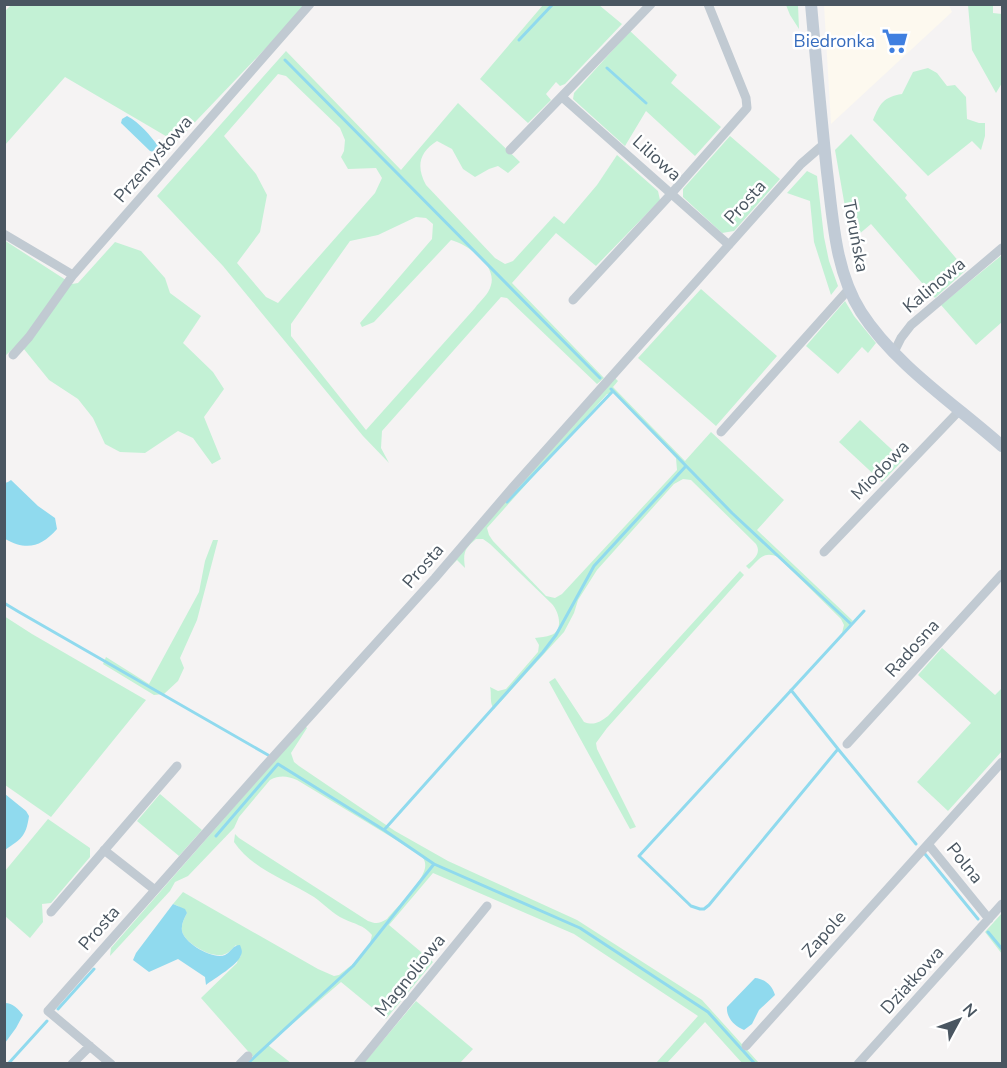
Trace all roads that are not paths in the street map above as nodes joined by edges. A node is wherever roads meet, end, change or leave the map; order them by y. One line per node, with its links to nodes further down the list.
1 (310, 4): 12 (street, Przemysłowa)
2 (651, 4): 5 (street)
3 (708, 4): 8 (street)
4 (811, 4): 6 (main road, Toruńska)
5 (562, 97): 7 (street); 8 (street, Liliowa)
6 (824, 144): 10 (street, Prosta); 13 (main road, Toruńska)
7 (510, 150)
8 (671, 194): 10 (street, Liliowa); 14 (street)
9 (4, 234): 12 (street)
10 (729, 245): 27 (street, Prosta)
11 (1002, 248): 15 (street, Kalinowa)
12 (73, 275): 16 (street, Przemysłowa)
13 (849, 289): 15 (main road, Toruńska); 18 (street)
14 (573, 300)
15 (894, 352): 17 (main road, Toruńska)
16 (13, 354)
17 (959, 411): 19 (main road, Toruńska); 20 (street, Miodowa)
18 (721, 432)
19 (1002, 446)
20 (824, 552)
21 (1002, 574): 22 (street, Radosna)
22 (847, 744)
23 (1002, 762): 25 (street, Polna)
24 (177, 766): 26 (street)
25 (928, 844): 31 (street, Polna); 33 (street, Zapole)
26 (104, 850): 27 (street); 30 (street)
27 (155, 890): 32 (street, Prosta)
28 (1002, 904): 31 (street)
29 (487, 906): 38 (street, Magnoliowa)
30 (51, 912)
31 (989, 919): 39 (street, Działkowa)
32 (90, 1046): 35 (street); 36 (street)
33 (746, 1046)
34 (248, 1056): 37 (street)
35 (72, 1064)
36 (111, 1064)
37 (240, 1064)
38 (358, 1064)
39 (858, 1064)

